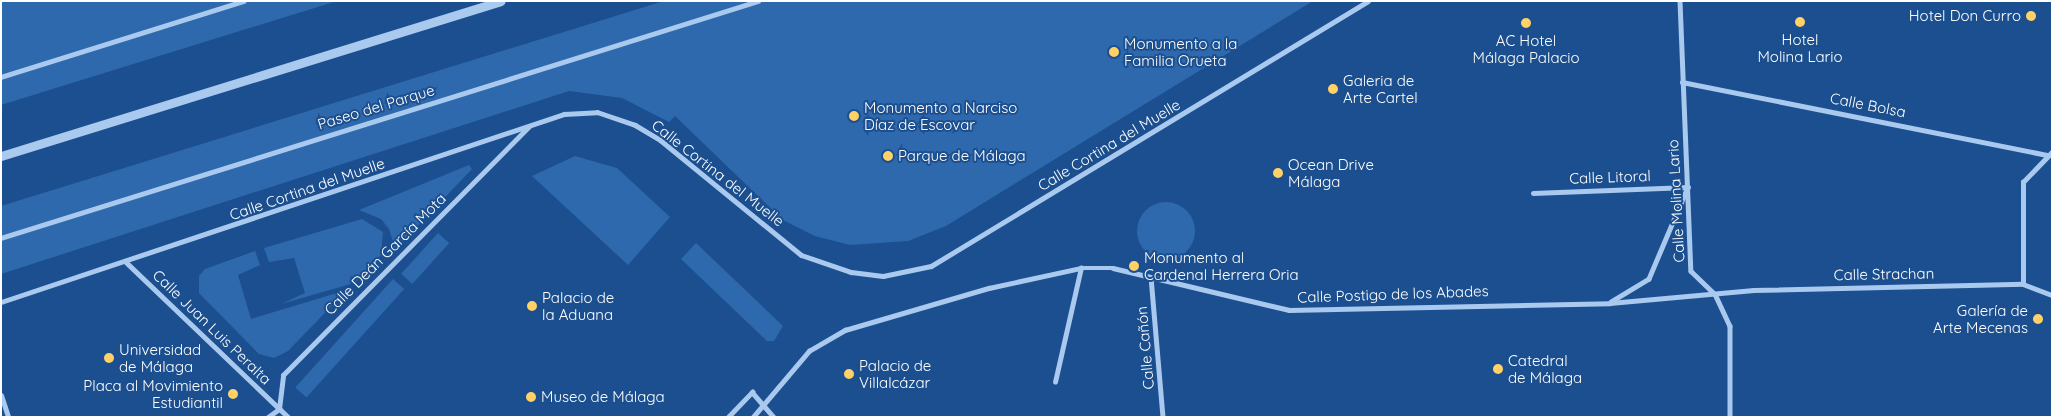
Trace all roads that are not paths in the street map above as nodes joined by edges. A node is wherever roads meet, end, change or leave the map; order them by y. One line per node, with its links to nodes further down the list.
1 (243, 1): 6 (street)
2 (500, 1): 10 (street)
3 (758, 1): 13 (street, Paseo del Parque)
4 (1368, 1): 8 (street, Calle Cortina del Muelle)
5 (1680, 1): 7 (street, Calle Molina Lario)
6 (1, 77)
7 (1682, 82): 9 (street, Calle Bolsa); 11 (street, Calle Molina Lario)
8 (528, 127): 14 (street, Calle Cortina del Muelle); 25 (street, Calle Deán García Mota)
9 (2050, 154): 17 (street, Calle Bolsa)
10 (1, 156)
11 (1688, 187): 12 (street, Calle Litoral); 18 (street, Calle Molina Lario); 21 (street)
12 (1533, 193)
13 (1, 238)
14 (127, 263): 20 (street, Calle Cortina del Muelle); 25 (street, Calle Juan Luis Peralta)
15 (1081, 268): 16 (street); 22 (street); 24 (street)
16 (1152, 277): 21 (street, Calle Postigo de los Abades); 32 (street, Calle Cañón)
17 (2023, 284): 18 (street, Calle Strachan); 19 (street, Calle Strachan)
18 (1715, 294): 21 (street, Calle Postigo de los Abades); 33 (street, Calle Molina Lario)
19 (2052, 295)
20 (1, 302)
21 (1610, 303)
22 (1055, 382)
23 (1, 395): 26 (street)
24 (763, 404): 29 (street); 30 (street); 31 (street)
25 (279, 408): 27 (street); 28 (street, Calle Juan Luis Peralta)
26 (8, 417)
27 (268, 417)
28 (288, 417)
29 (728, 417)
30 (753, 417)
31 (774, 417)
32 (1163, 417)
33 (1730, 417)

